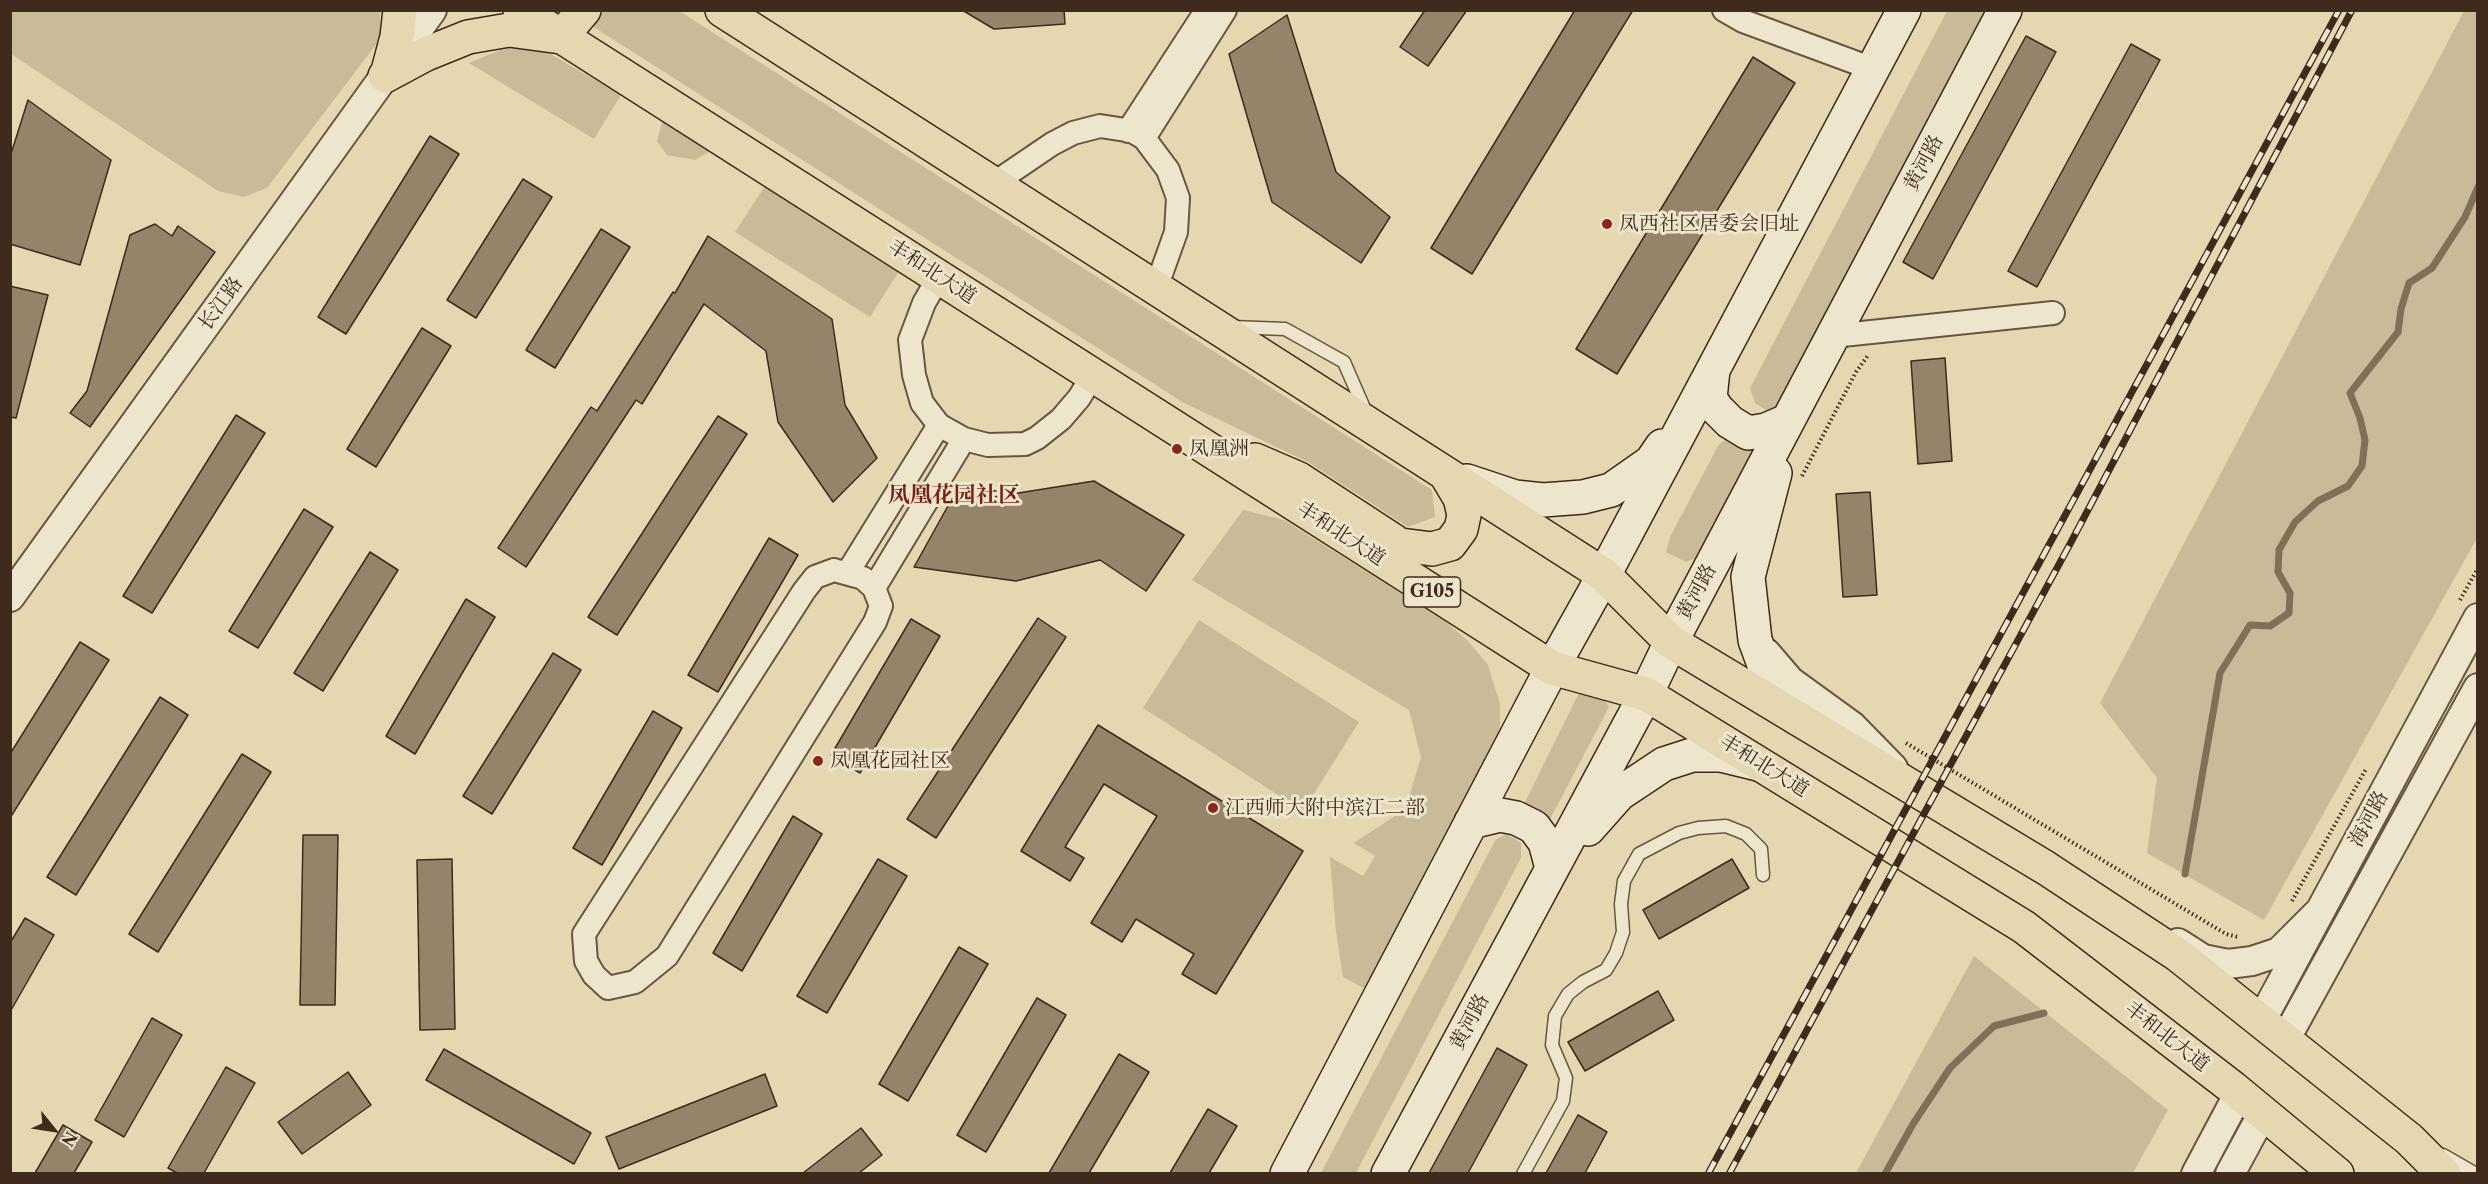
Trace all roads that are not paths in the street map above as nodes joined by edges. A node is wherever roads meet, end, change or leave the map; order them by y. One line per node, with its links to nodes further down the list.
1 (400, 10): 13 (highway)
2 (432, 10): 13 (street, 长江路)
3 (520, 10): 11 (highway, 丰和北大道 / G105)
4 (584, 10): 11 (highway)
5 (722, 10): 15 (highway)
6 (1206, 10): 14 (street)
7 (1225, 10): 14 (street)
8 (1724, 10): 12 (street)
9 (1904, 10): 12 (main road)
10 (2005, 10): 19 (main road, 黄河路)
11 (561, 37): 13 (highway); 16 (highway, 丰和北大道 / G105)
12 (1873, 69): 20 (main road)
13 (387, 74): 31 (street, 长江路)
14 (1136, 134): 15 (street); 17 (street)
15 (993, 184): 17 (highway)
16 (939, 277): 21 (highway, 丰和北大道 / G105); 23 (street)
17 (1156, 288): 26 (highway)
18 (2053, 313): 19 (street)
19 (1833, 336): 22 (main road, 黄河路)
20 (1713, 370): 22 (main road); 26 (main road); 29 (main road)
21 (1093, 375): 24 (highway, 丰和北大道 / G105); 25 (street)
22 (1787, 421): 33 (main road); 34 (main road, 黄河路)
23 (939, 425): 25 (street); 28 (street)
24 (1170, 425): 27 (highway); 35 (highway, 丰和北大道 / G105)
25 (964, 439): 30 (street)
26 (1445, 473): 27 (highway); 29 (highway)
27 (1401, 545): 35 (highway)
28 (848, 572): 30 (street); 30 (street)
29 (1604, 575): 34 (highway); 35 (main road)
30 (874, 588)
31 (10, 597)
32 (2466, 614): 43 (street, 海河路)
33 (1755, 640): 38 (main road); 43 (street)
34 (1671, 642): 37 (main road, 黄河路); 38 (highway)
35 (1557, 659): 37 (highway, 丰和北大道 / G105); 40 (main road)
36 (2478, 688): 44 (street, 海河路)
37 (1646, 694): 39 (highway, 丰和北大道 / G105); 41 (main road, 黄河路)
38 (1797, 718): 44 (highway)
39 (1761, 764): 41 (main road); 45 (highway, 丰和北大道 / G105)
40 (1471, 822): 41 (main road); 47 (main road)
41 (1552, 868): 48 (main road, 黄河路)
42 (1763, 875): 49 (lane)
43 (2320, 912): 44 (street, 海河路)
44 (2273, 1030): 46 (highway)
45 (2251, 1103): 50 (street); 51 (street); 52 (highway, 丰和北大道 / G105)
46 (2409, 1139): 53 (highway); 54 (lane)
47 (1287, 1173)
48 (1388, 1173)
49 (1523, 1173)
50 (2196, 1173)
51 (2230, 1173)
52 (2337, 1173)
53 (2444, 1173)
54 (2476, 1173)

